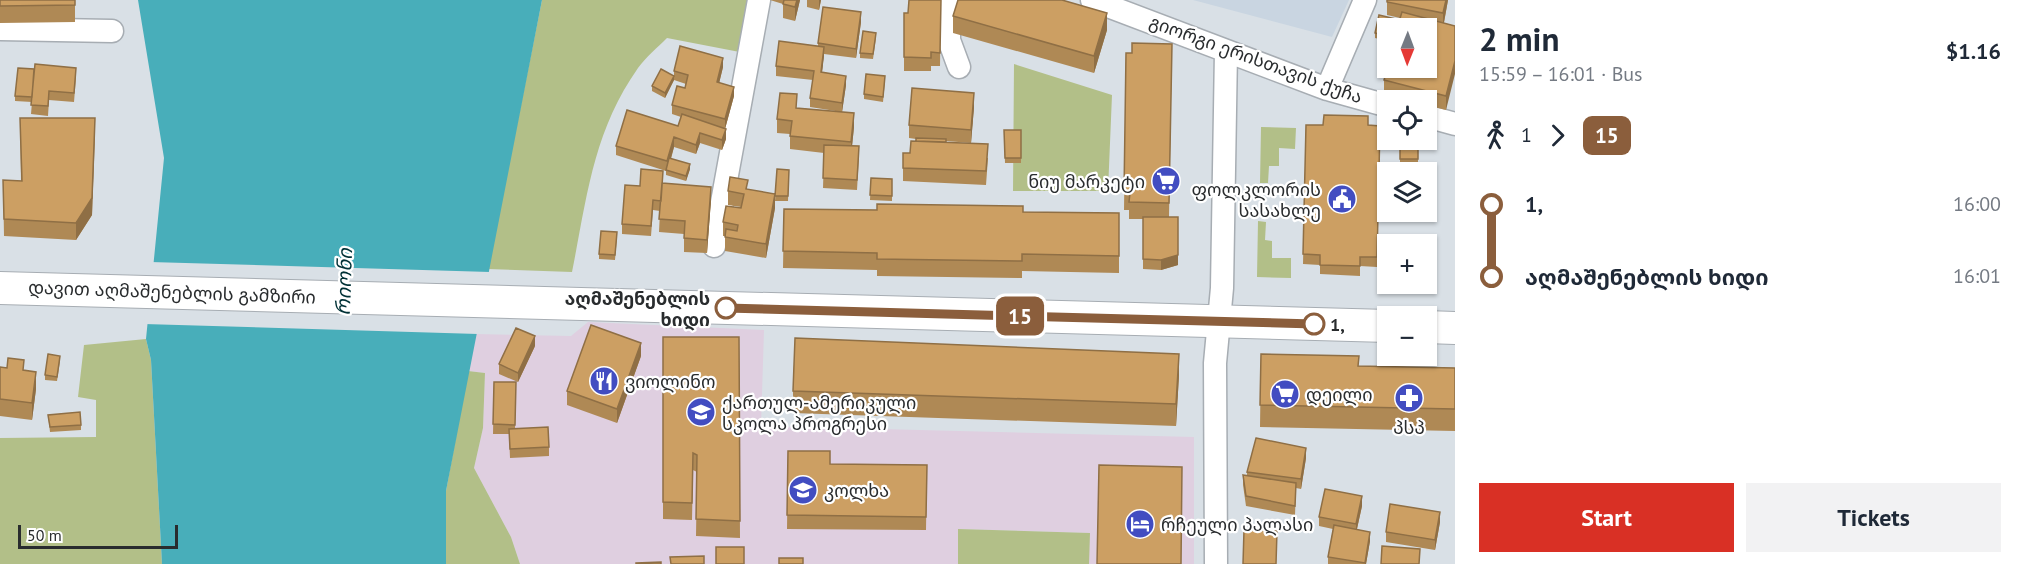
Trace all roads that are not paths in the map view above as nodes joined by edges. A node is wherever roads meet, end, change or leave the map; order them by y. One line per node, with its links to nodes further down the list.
1 (759, 0): 13 (street)
2 (949, 0): 8 (street)
3 (1092, 0): 7 (street, გიორგი ერისთავის ქუჩა)
4 (1365, 0): 9 (street)
5 (0, 29): 6 (street)
6 (112, 31)
7 (1226, 51): 9 (street, გიორგი ერისთავის ქუჩა); 15 (street)
8 (959, 67)
9 (1327, 89): 10 (street, გიორგი ერისთავის ქუჩა)
10 (1377, 103)
11 (1437, 119): 12 (street)
12 (1455, 124)
13 (714, 246)
14 (0, 288): 15 (main road, დავით აღმაშენებლის გამზირი)
15 (1218, 322): 16 (main road, დავით აღმაშენებლის გამზირი); 19 (street)
16 (1377, 326)
17 (1437, 327): 18 (main road)
18 (1455, 328)
19 (1216, 564)

